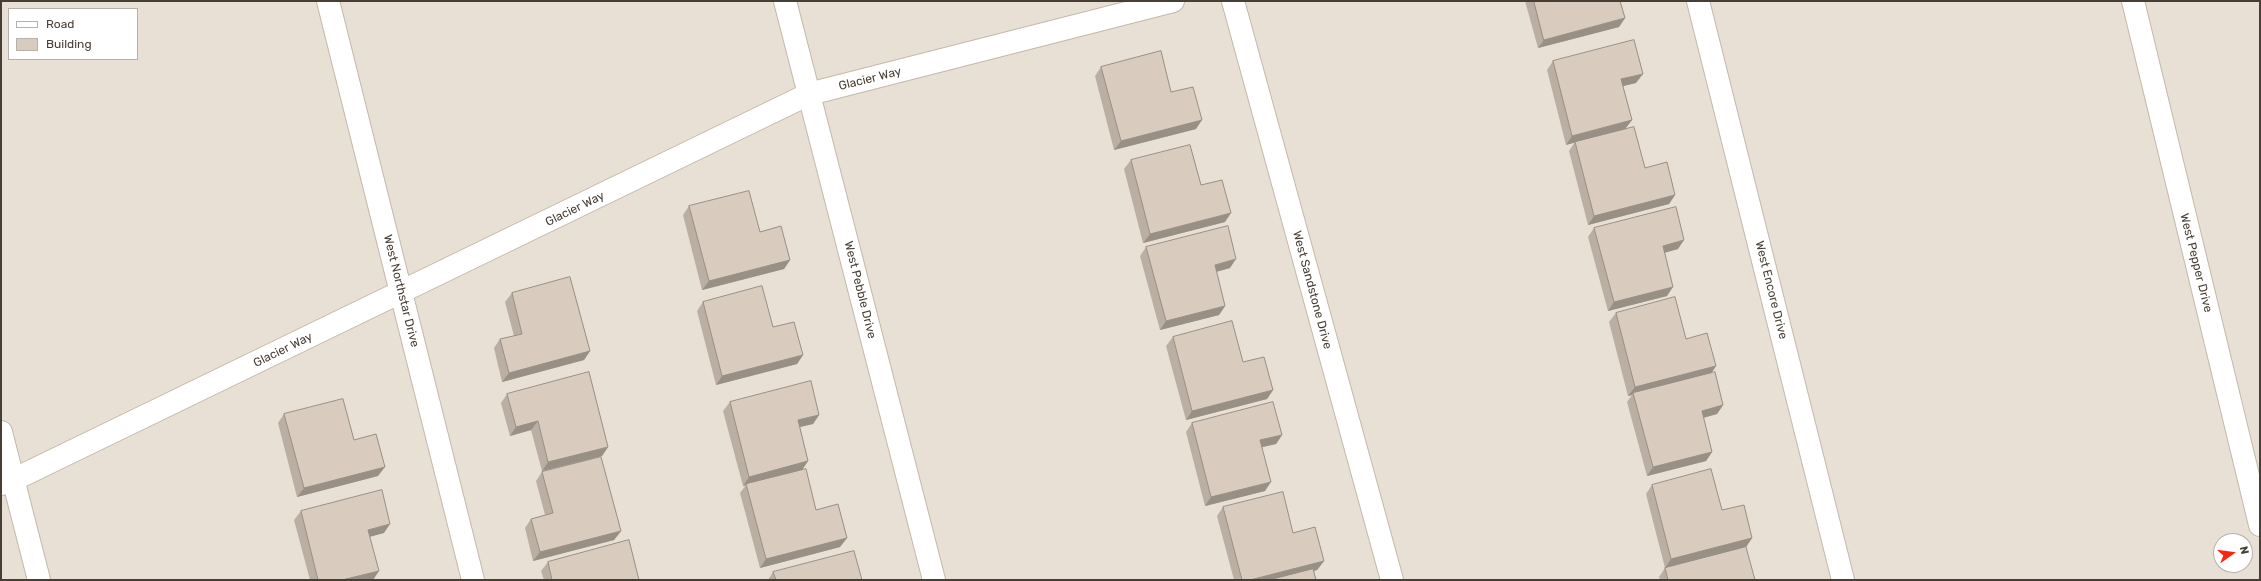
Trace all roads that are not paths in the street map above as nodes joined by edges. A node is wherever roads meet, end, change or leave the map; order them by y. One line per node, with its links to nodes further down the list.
1 (328, 1): 8 (street, West Northstar Drive)
2 (785, 1): 7 (street, West Pebble Drive)
3 (1173, 1): 7 (street, Glacier Way)
4 (1233, 1): 15 (street, West Sandstone Drive)
5 (1698, 1): 16 (street, West Encore Drive)
6 (2133, 1): 11 (street, West Pepper Drive)
7 (809, 94): 8 (street, Glacier Way); 14 (street, West Pebble Drive)
8 (401, 293): 10 (street, Glacier Way); 13 (street, West Northstar Drive)
9 (1, 432): 10 (street)
10 (7, 482): 12 (street)
11 (2260, 525)
12 (39, 580)
13 (474, 580)
14 (934, 580)
15 (1392, 580)
16 (1843, 580)

